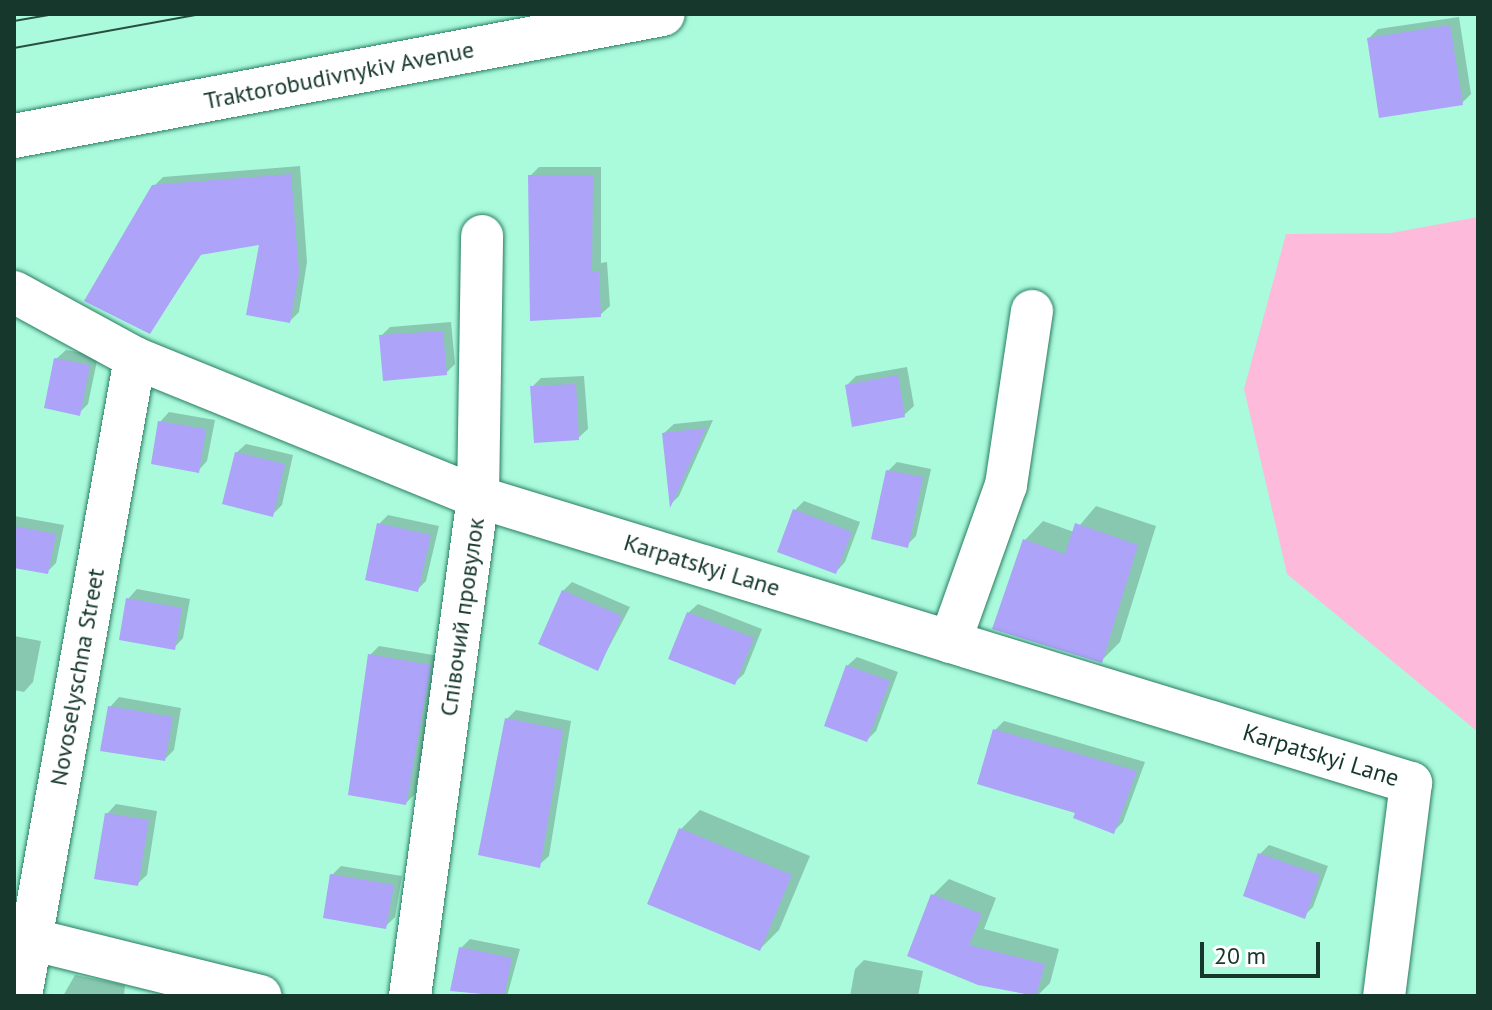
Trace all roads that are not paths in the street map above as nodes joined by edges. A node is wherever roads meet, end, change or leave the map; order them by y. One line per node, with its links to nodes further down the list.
1 (663, 14): 2 (main road, Traktorobudivnykiv Avenue)
2 (14, 136)
3 (482, 236): 7 (street, Співочий провулок)
4 (14, 292): 6 (street, Karpatskyi Lane)
5 (1032, 311): 8 (street)
6 (135, 358): 7 (street, Karpatskyi Lane); 9 (street, Novoselyschna Street)
7 (478, 497): 8 (street, Karpatskyi Lane); 12 (street, Співочий провулок)
8 (950, 642): 13 (street, Karpatskyi Lane)
9 (22, 937): 10 (street, Novoselyschna Street); 11 (street)
10 (21, 996)
11 (261, 996)
12 (410, 996)
13 (1384, 996)

